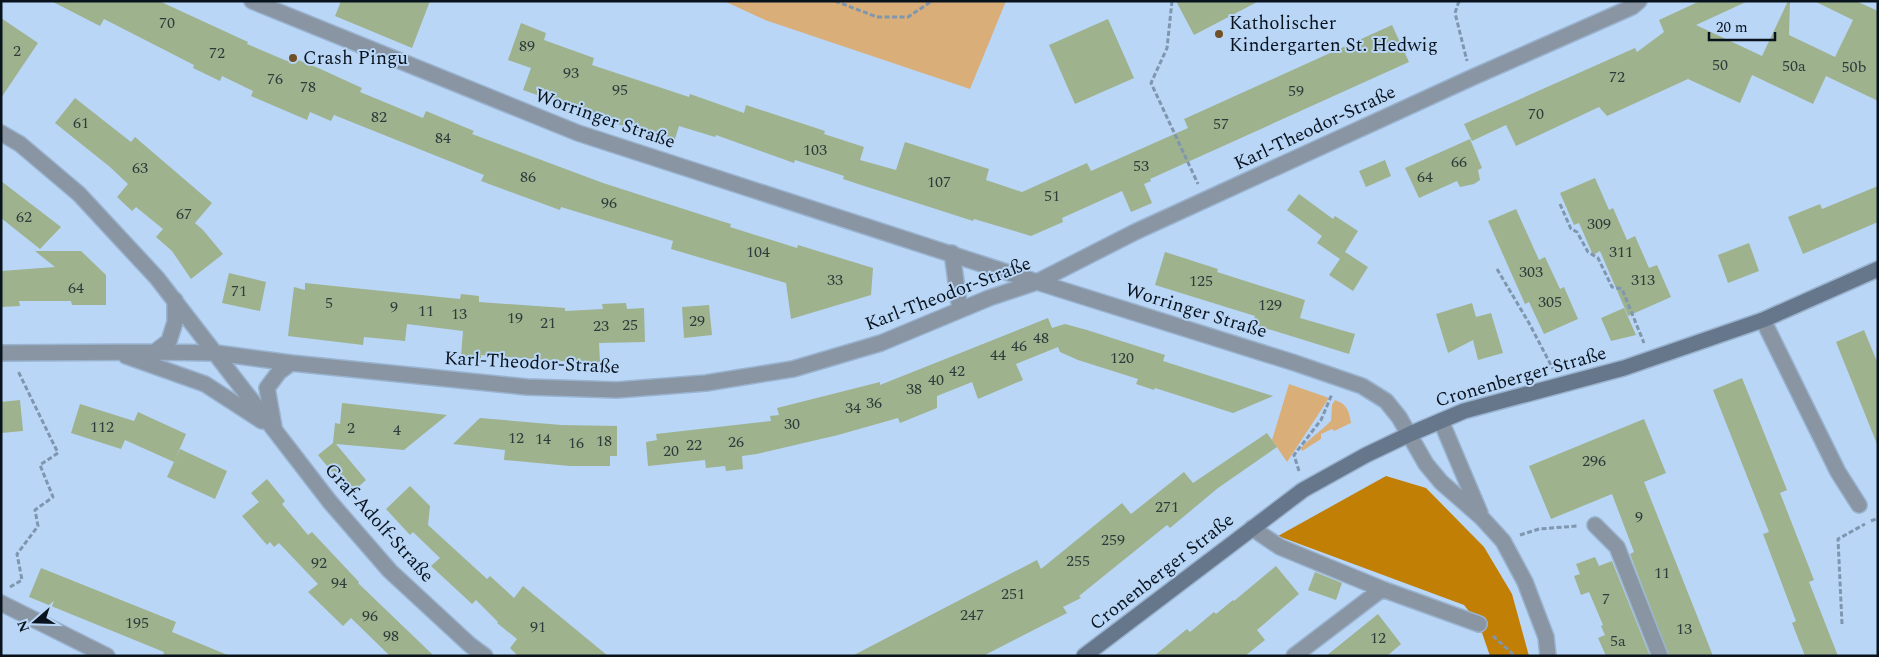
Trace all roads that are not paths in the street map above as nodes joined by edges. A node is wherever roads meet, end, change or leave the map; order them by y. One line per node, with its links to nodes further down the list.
1 (252, 1): 4 (street, Worringer Straße)
2 (1639, 1): 6 (street, Karl-Theodor-Straße)
3 (1, 134): 7 (street, Graf-Adolf-Straße)
4 (952, 253): 6 (street, Worringer Straße); 8 (street)
5 (1878, 269): 9 (main road, Cronenberger Straße)
6 (1037, 282): 8 (street, Karl-Theodor-Straße); 17 (street, Worringer Straße)
7 (175, 300): 11 (street); 13 (street, Graf-Adolf-Straße)
8 (960, 310): 14 (street, Karl-Theodor-Straße)
9 (1763, 320): 15 (main road, Cronenberger Straße); 18 (street)
10 (115, 352): 11 (street, Karl-Theodor-Straße); 12 (street, Karl-Theodor-Straße); 16 (street)
11 (155, 352): 13 (street, Karl-Theodor-Straße)
12 (5, 353)
13 (216, 353): 14 (street, Karl-Theodor-Straße); 16 (street, Graf-Adolf-Straße)
14 (291, 363): 16 (street, Graf-Adolf-Straße)
15 (1441, 421): 17 (main road, Cronenberger Straße); 19 (street)
16 (274, 429): 26 (street, Graf-Adolf-Straße)
17 (1410, 434): 19 (street, Worringer Straße); 21 (main road, Cronenberger Straße)
18 (1859, 505)
19 (1481, 517): 29 (street)
20 (1595, 525): 30 (street)
21 (1252, 528): 22 (street); 27 (main road, Cronenberger Straße)
22 (1382, 589): 24 (street); 28 (street)
23 (1, 603): 25 (street)
24 (1479, 624)
25 (107, 656)
26 (485, 656)
27 (1084, 656)
28 (1294, 656)
29 (1548, 656)
30 (1660, 656)

